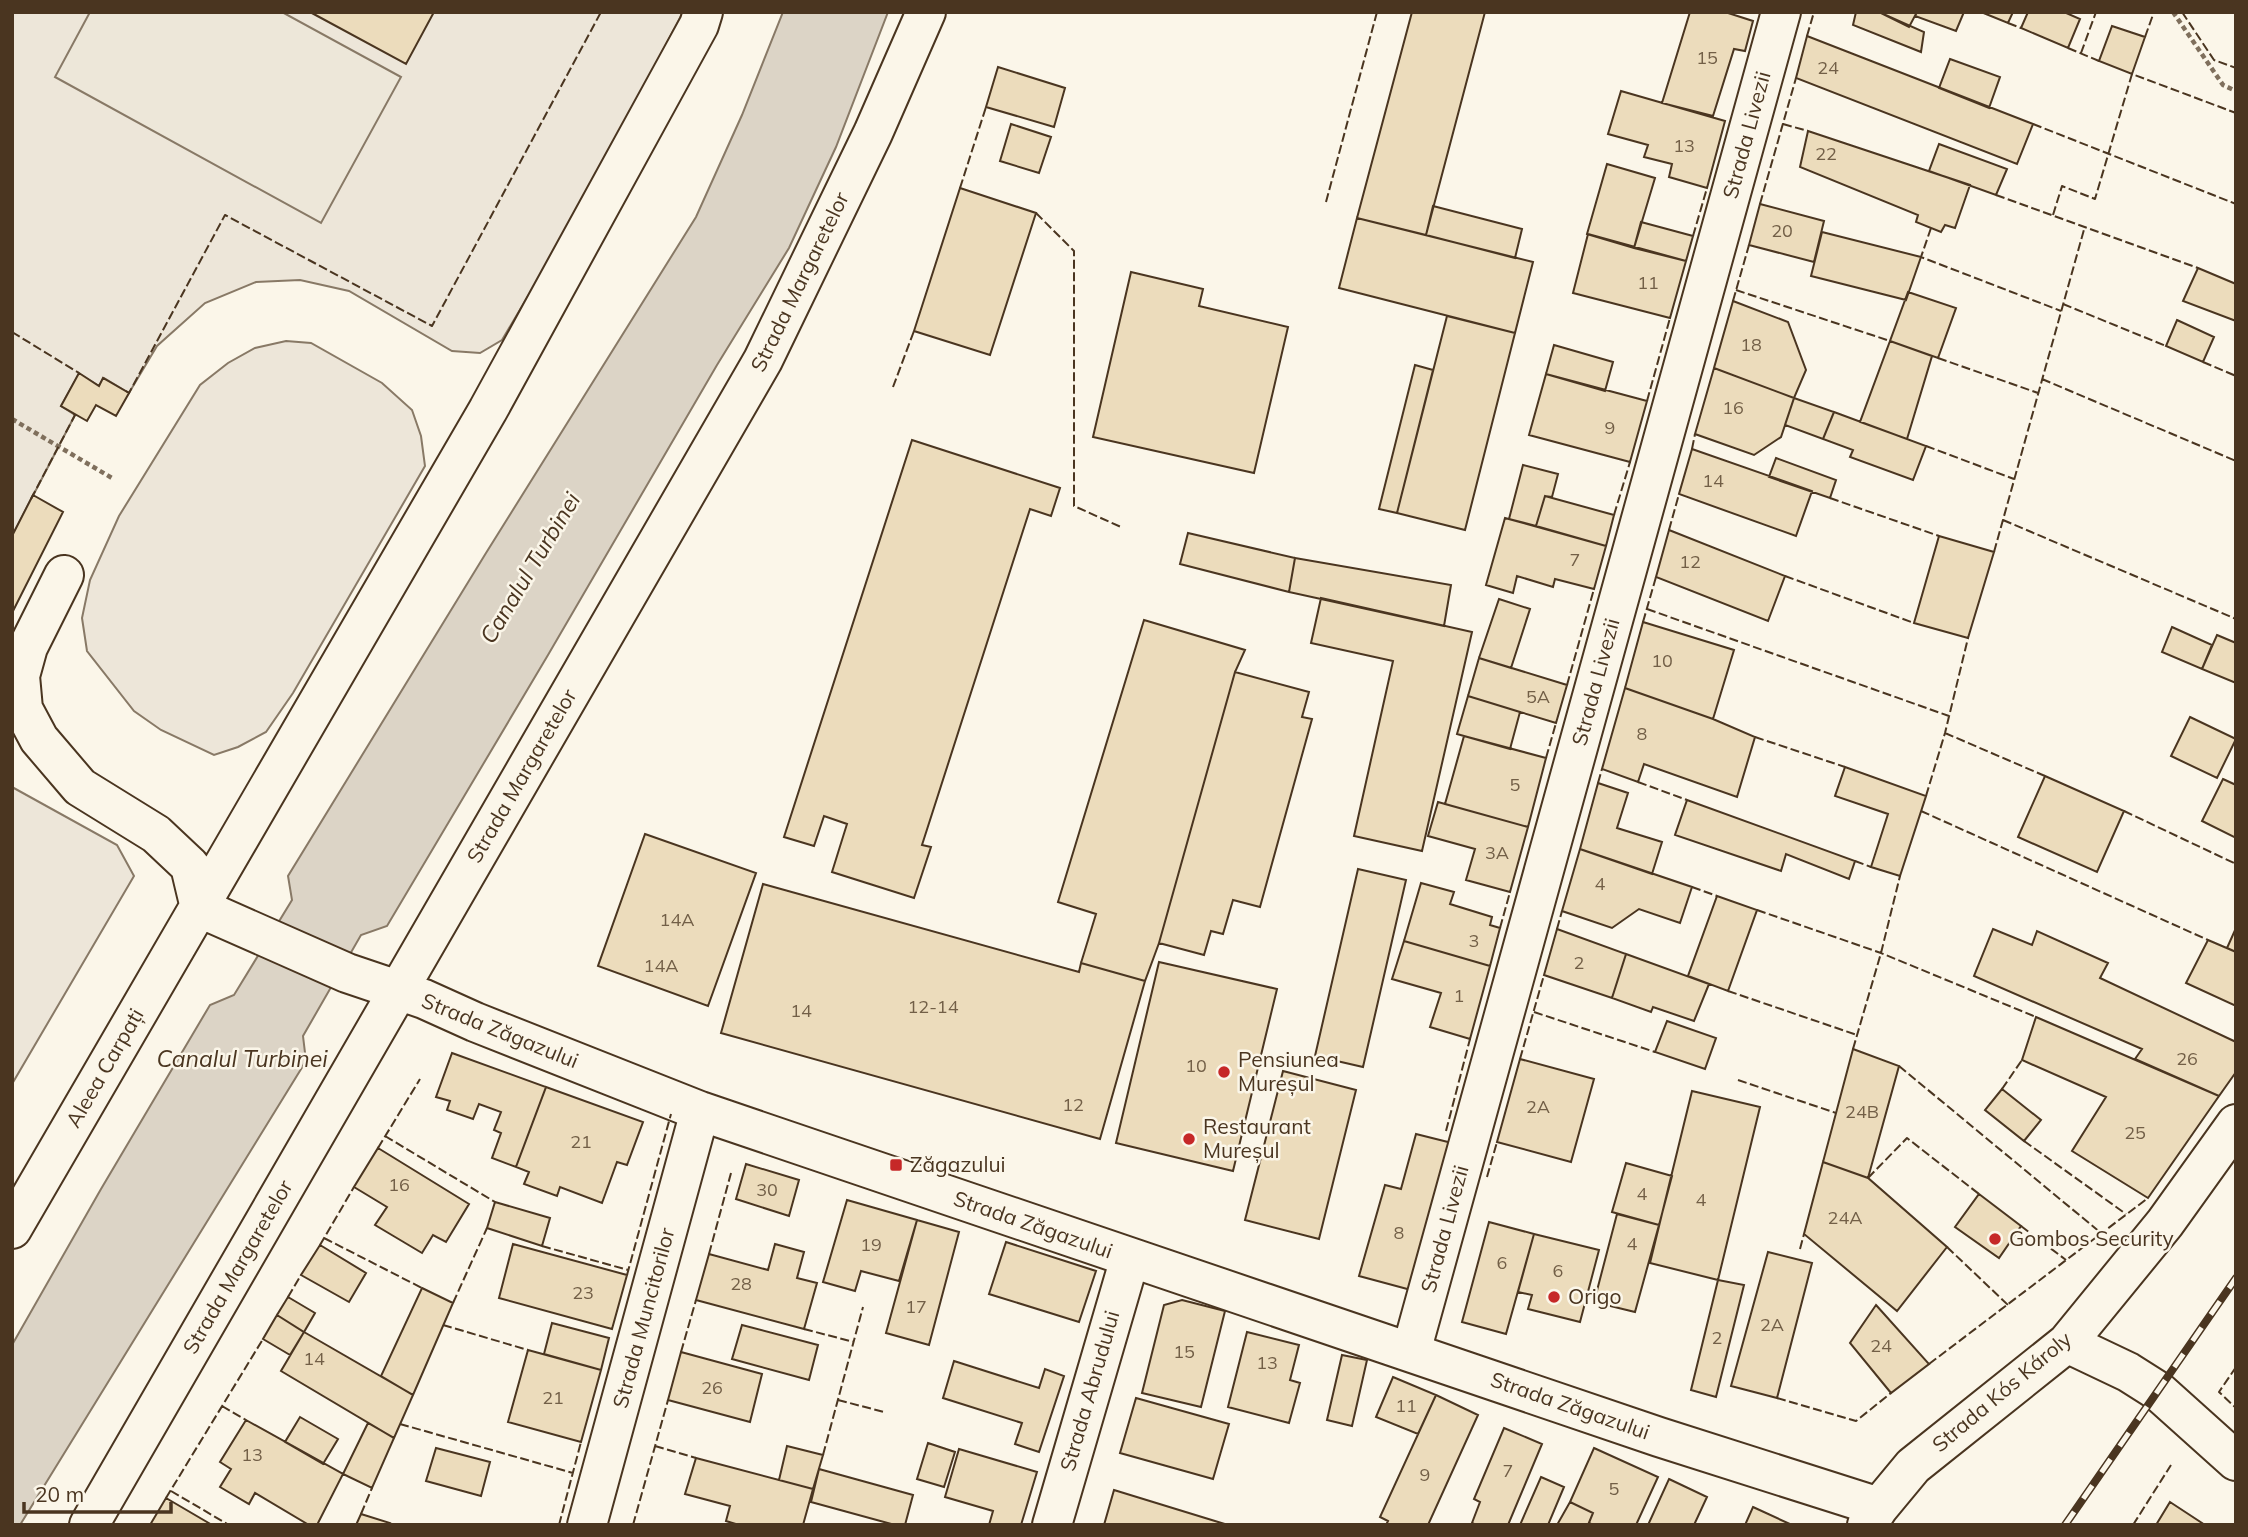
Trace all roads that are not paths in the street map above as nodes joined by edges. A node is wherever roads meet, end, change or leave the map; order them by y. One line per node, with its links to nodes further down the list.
1 (703, 12): 7 (street, Aleea Carpați)
2 (926, 12): 8 (street, Strada Margaretelor)
3 (1781, 12): 14 (street, Strada Livezii)
4 (64, 575): 6 (street)
5 (12, 749): 6 (street)
6 (80, 786): 7 (street)
7 (200, 908): 8 (street, Strada Zăgazului); 11 (street, Aleea Carpați)
8 (399, 991): 9 (street, Strada Zăgazului); 17 (street, Strada Margaretelor)
9 (700, 1111): 12 (street, Strada Zăgazului); 18 (street, Strada Muncitorilor)
10 (2236, 1124): 13 (street, Strada Kós Károly)
11 (12, 1229)
12 (1130, 1258): 14 (street, Strada Zăgazului); 19 (street, Strada Abrudului)
13 (2067, 1343): 15 (street); 16 (street, Strada Kós Károly)
14 (1411, 1352): 16 (street, Strada Zăgazului)
15 (2236, 1461)
16 (1873, 1516)
17 (89, 1525)
18 (587, 1525)
19 (1052, 1525)

